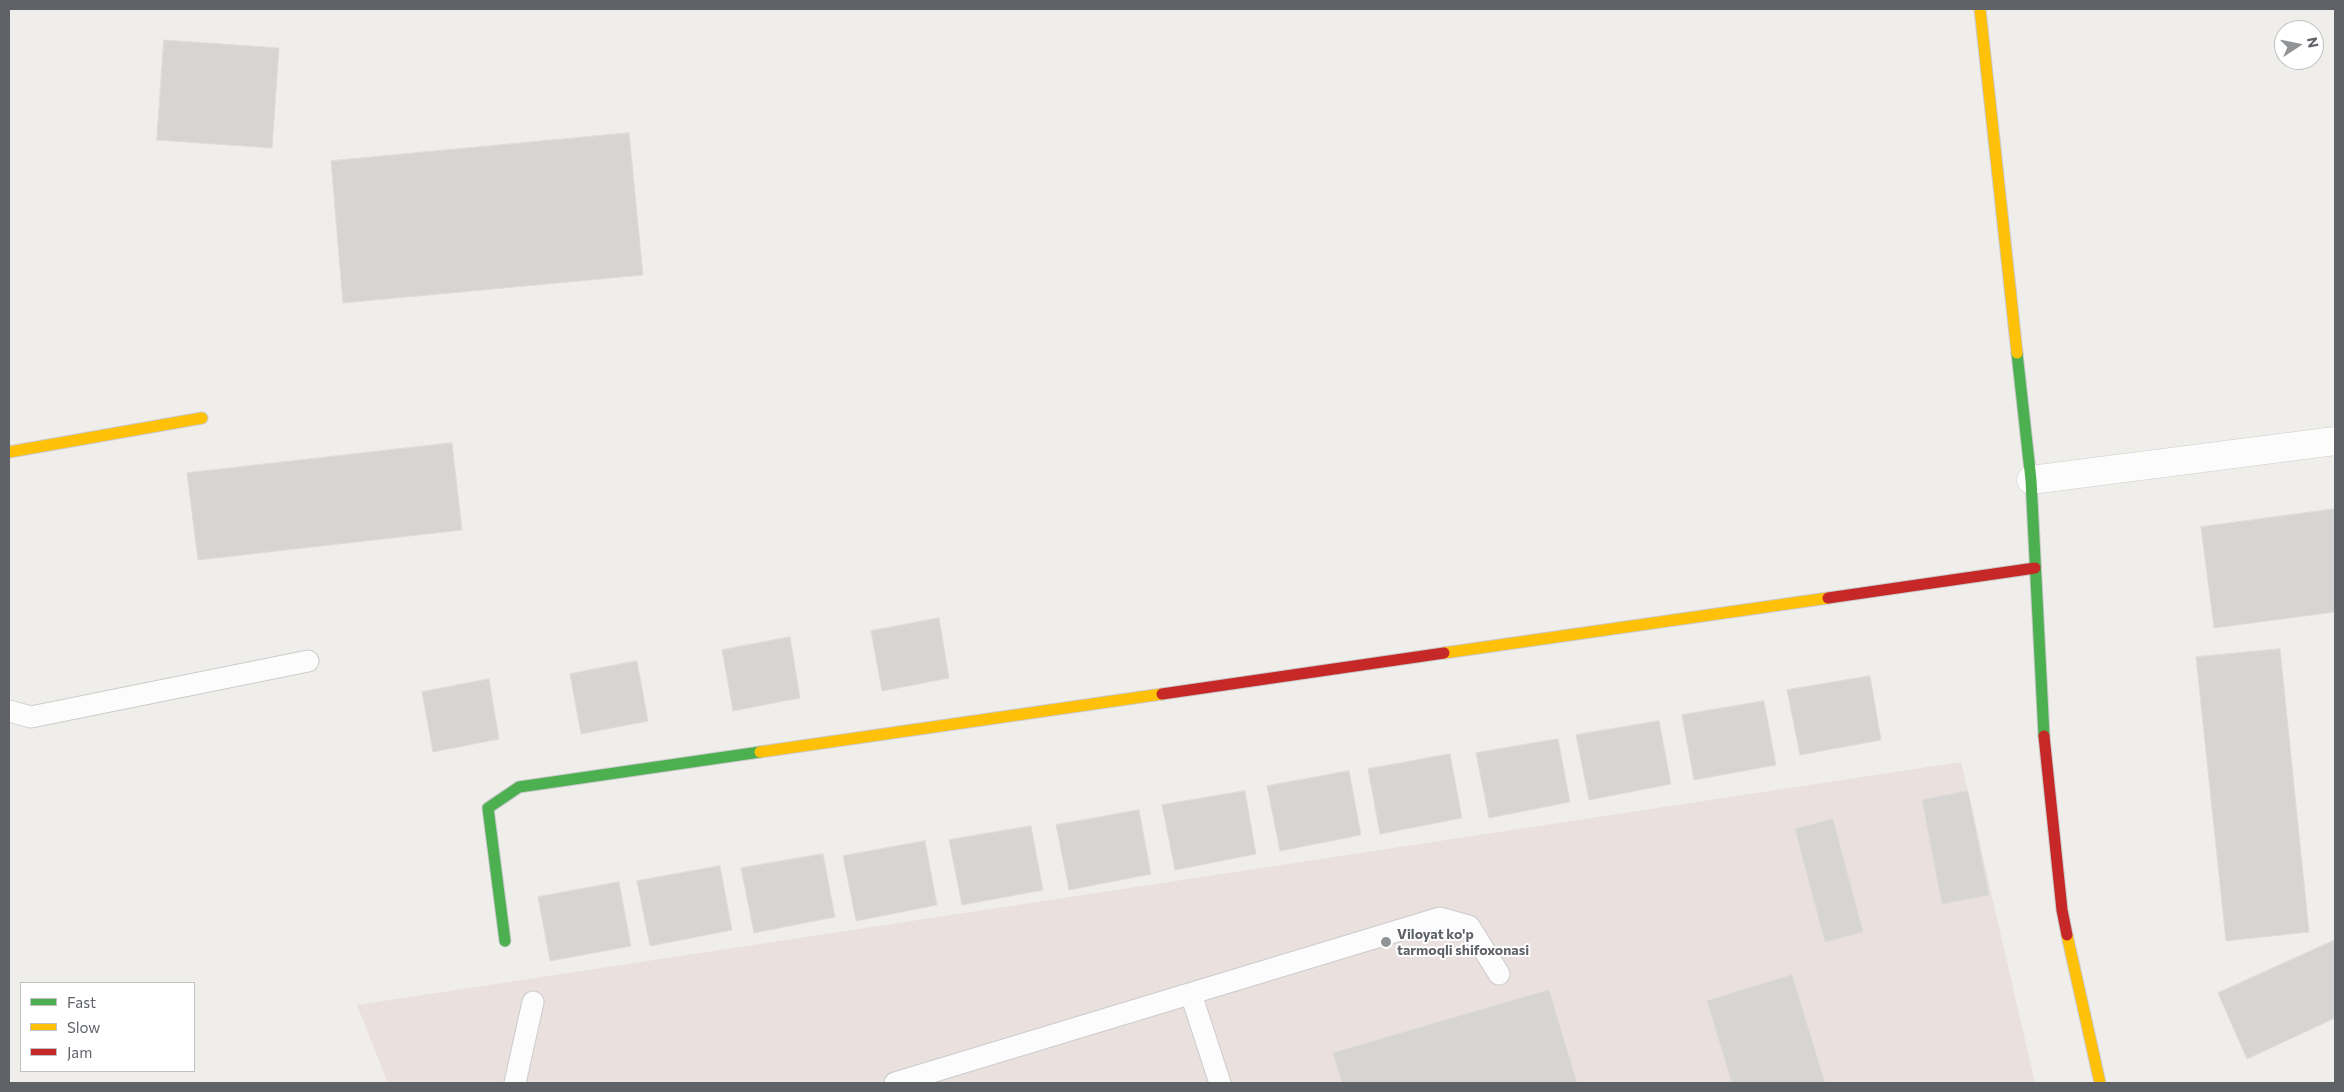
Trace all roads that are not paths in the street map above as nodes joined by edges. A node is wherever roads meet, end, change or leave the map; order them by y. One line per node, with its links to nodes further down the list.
1 (1980, 9): 5 (street)
2 (202, 418): 4 (street)
3 (2335, 441): 5 (street)
4 (9, 452)
5 (2031, 480): 6 (street)
6 (2035, 568): 9 (street); 16 (street)
7 (308, 661): 8 (lane)
8 (9, 711)
9 (504, 941)
10 (1499, 974): 11 (lane)
11 (1191, 994): 14 (lane); 15 (lane)
12 (533, 1002): 13 (lane)
13 (515, 1083)
14 (895, 1083)
15 (1220, 1083)
16 (2100, 1083)

